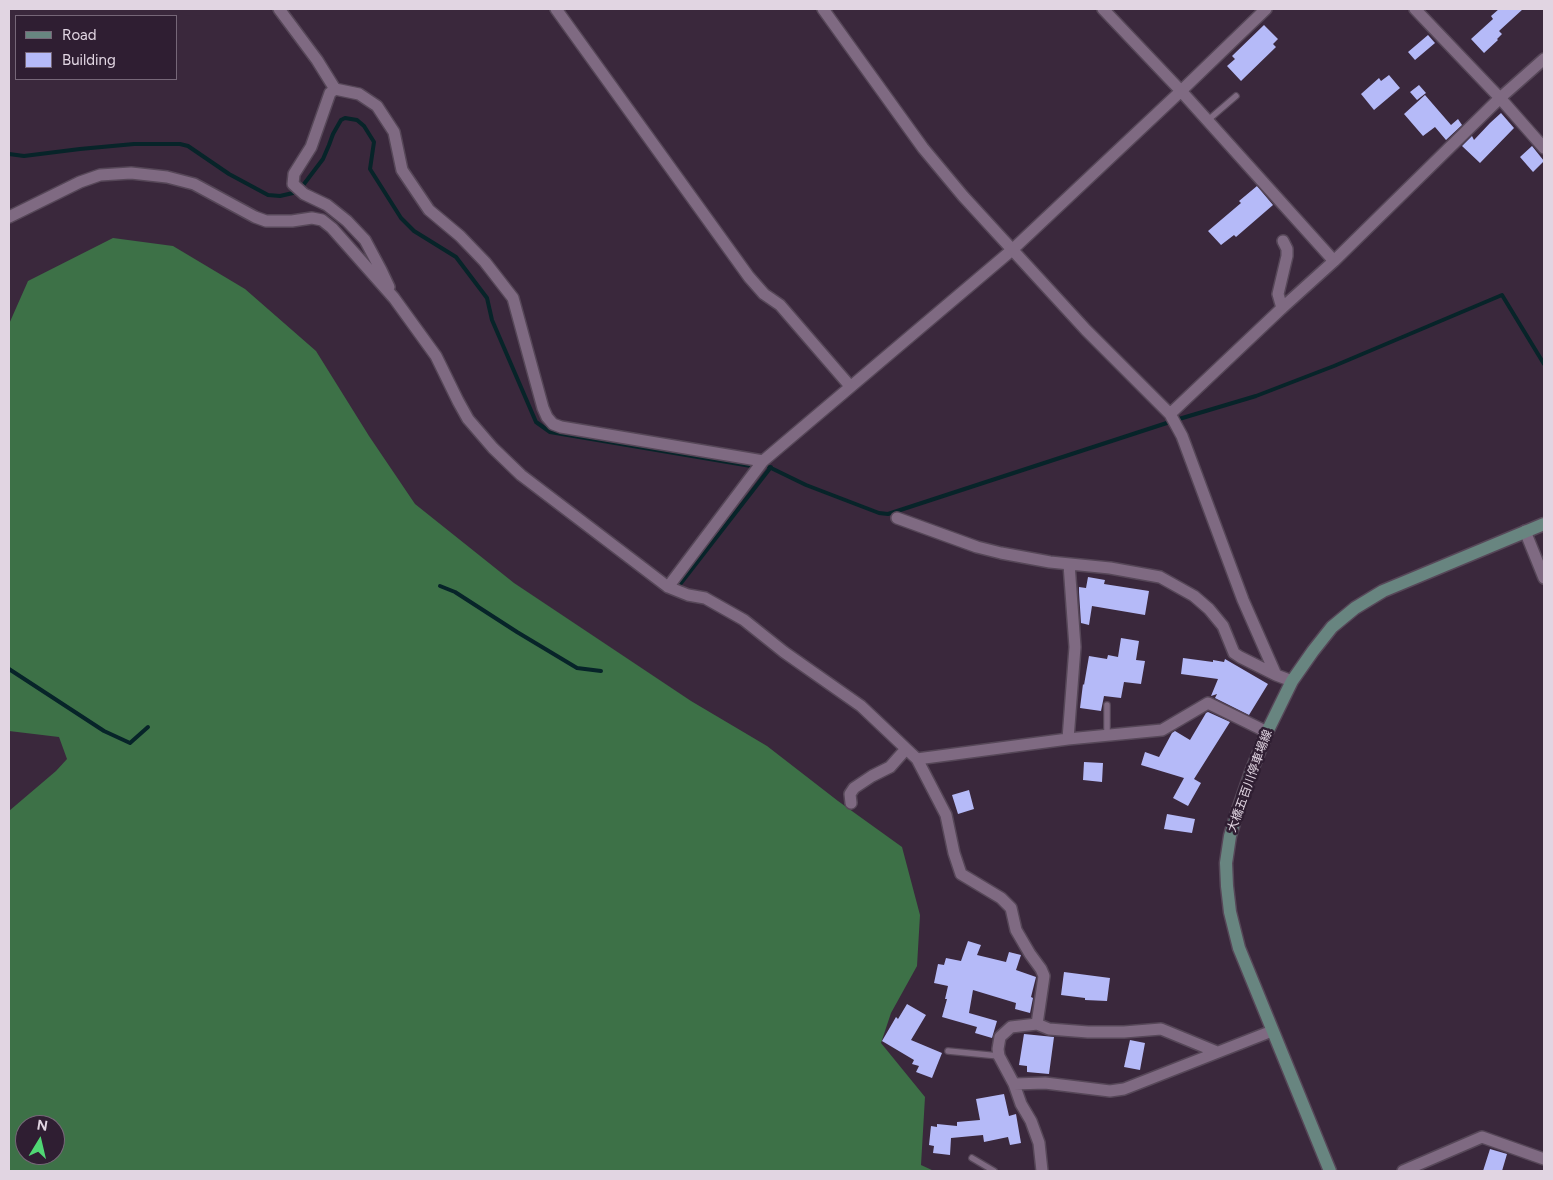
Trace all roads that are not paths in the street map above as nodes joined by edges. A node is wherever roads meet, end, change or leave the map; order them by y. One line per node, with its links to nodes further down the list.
1 (279, 9): 8 (street)
2 (556, 9): 20 (street)
3 (823, 9): 16 (street)
4 (1103, 9): 9 (street)
5 (1266, 9): 9 (street)
6 (1414, 9): 11 (street)
7 (1544, 59): 11 (street)
8 (335, 89): 18 (street); 22 (street)
9 (1181, 91): 12 (street); 16 (street)
10 (1236, 96): 12 (lane)
11 (1500, 98): 13 (street); 17 (street)
12 (1207, 121): 17 (street)
13 (1544, 148)
14 (9, 217): 18 (street)
15 (1283, 242): 19 (street)
16 (1012, 250): 20 (street); 21 (street)
17 (1334, 261): 19 (street)
18 (394, 298): 28 (street)
19 (1282, 308): 21 (street)
20 (850, 386): 22 (street)
21 (1170, 414): 29 (street)
22 (763, 462): 28 (street)
23 (897, 518): 26 (street)
24 (1544, 524): 25 (main road, 大橋五百川停車場線)
25 (1525, 532): 27 (street); 30 (main road, 大橋五百川停車場線)
26 (1070, 564): 29 (street); 34 (street)
27 (1544, 578)
28 (668, 586): 35 (street)
29 (1276, 675): 30 (street)
30 (1292, 681): 32 (main road, 大橋五百川停車場線)
31 (1108, 705): 33 (lane)
32 (1267, 732): 33 (street); 39 (main road, 大橋五百川停車場線)
33 (1107, 735): 34 (street)
34 (1068, 739): 36 (street)
35 (906, 749): 36 (street); 37 (street)
36 (917, 758): 38 (street)
37 (851, 803)
38 (1037, 1024): 41 (street); 42 (street)
39 (1272, 1031): 41 (street); 48 (main road, 大橋五百川停車場線)
40 (948, 1051): 42 (lane)
41 (1217, 1052): 43 (street)
42 (999, 1056): 43 (street)
43 (1014, 1084): 47 (street)
44 (972, 1158): 46 (lane)
45 (1544, 1159): 49 (street)
46 (994, 1171)
47 (1042, 1171)
48 (1330, 1171)
49 (1403, 1171)

